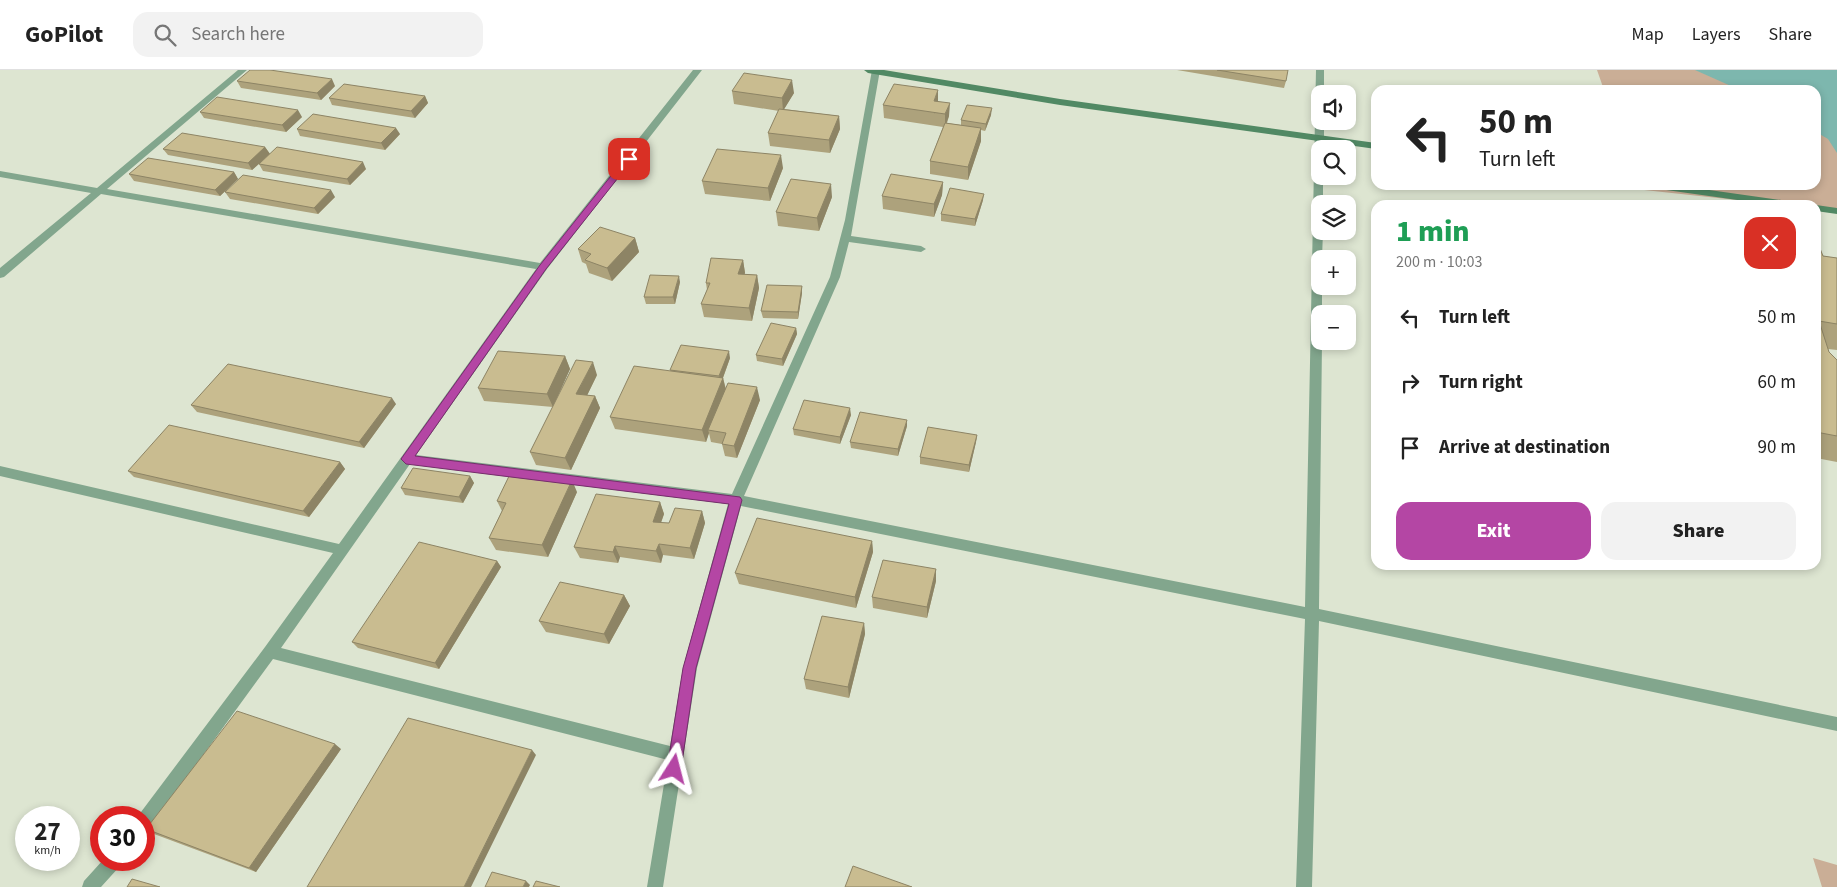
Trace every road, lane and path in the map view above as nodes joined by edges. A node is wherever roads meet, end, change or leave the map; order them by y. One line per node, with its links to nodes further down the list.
1 (243, 70): 9 (street)
2 (698, 70): 15 (street)
3 (873, 70): 5 (street); 13 (street)
4 (1320, 70): 5 (street)
5 (1319, 138): 6 (street); 21 (street)
6 (1371, 145)
7 (0, 174): 9 (street)
8 (1688, 190): 10 (street)
9 (99, 191): 15 (street); 16 (street)
10 (1758, 200)
11 (1821, 209): 12 (street)
12 (1837, 211)
13 (845, 238): 14 (street); 19 (street)
14 (921, 249)
15 (543, 267): 17 (street)
16 (0, 274)
17 (406, 459): 19 (street); 20 (street)
18 (0, 470): 20 (street)
19 (736, 500): 21 (street); 24 (street)
20 (343, 550): 22 (street)
21 (1312, 614): 23 (street); 29 (street)
22 (270, 652): 24 (street); 25 (street)
23 (1837, 724)
24 (676, 755): 28 (street)
25 (155, 807)
26 (104, 871): 27 (street)
27 (90, 887)
28 (655, 887)
29 (1304, 887)

